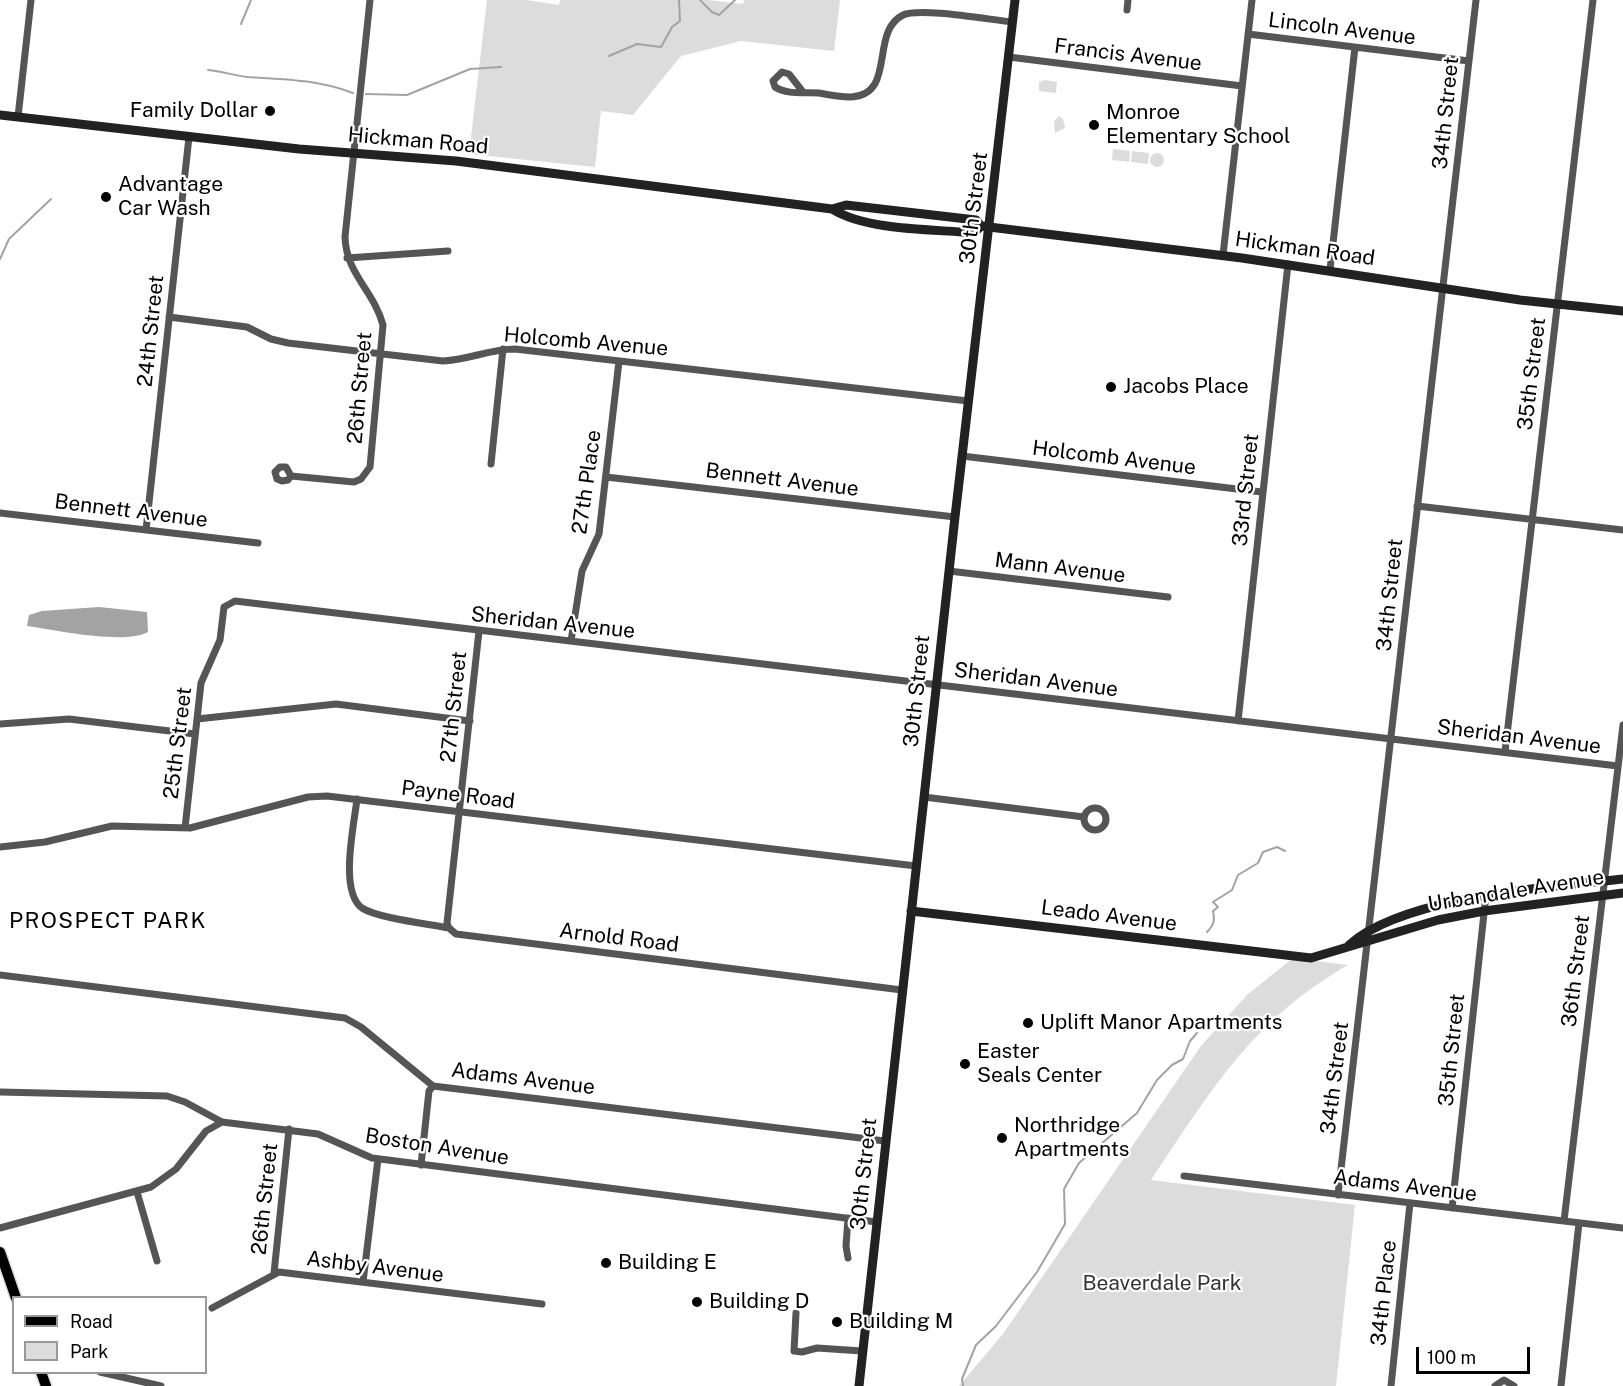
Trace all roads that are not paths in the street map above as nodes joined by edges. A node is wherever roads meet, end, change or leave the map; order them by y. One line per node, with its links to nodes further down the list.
1 (31, 0): 17 (street)
2 (370, 0): 19 (street, 26th Street)
3 (1016, 0): 9 (street, 30th Street)
4 (1128, 0): 8 (street)
5 (1252, 0): 10 (street)
6 (1476, 0): 13 (street, 34th Street)
7 (1593, 0): 28 (street, 35th Street)
8 (1127, 10)
9 (1013, 22): 12 (street, 30th Street); 15 (street)
10 (1248, 34): 11 (street, Lincoln Avenue); 14 (street)
11 (1355, 47): 13 (street, Lincoln Avenue); 26 (street)
12 (1009, 57): 14 (street, Francis Avenue); 21 (street, 30th Street)
13 (1468, 61): 27 (street, 34th Street)
14 (1242, 86): 23 (street)
15 (803, 92)
16 (0, 115): 17 (street, Hickman Road)
17 (18, 117): 18 (street, Hickman Road)
18 (189, 136): 19 (street, Hickman Road); 30 (street, 24th Street)
19 (353, 153): 20 (street, Hickman Road); 24 (street, 26th Street)
20 (832, 209): 21 (street, Hickman Road); 21 (street, Hickman Road)
21 (985, 227): 23 (street, Hickman Road); 34 (street, 30th Street)
22 (448, 251): 24 (street)
23 (1223, 255): 25 (street, Hickman Road)
24 (347, 258): 32 (street, 26th Street)
25 (1288, 264): 26 (street, Hickman Road); 39 (street, 33rd Street)
26 (1330, 270): 27 (street, Hickman Road)
27 (1443, 287): 28 (street, Hickman Road); 40 (street, 34th Street)
28 (1557, 304): 29 (street, Hickman Road); 43 (street, 35th Street)
29 (1623, 310)
30 (169, 316): 32 (street, Holcomb Avenue); 44 (street, 24th Street)
31 (503, 349): 32 (street, Holcomb Avenue); 33 (street, Holcomb Avenue); 36 (street)
32 (382, 354): 37 (street, 26th Street)
33 (619, 361): 34 (street, Holcomb Avenue); 38 (street, 27th Place)
34 (968, 401): 35 (street, 30th Street)
35 (962, 456): 39 (street, Holcomb Avenue); 42 (street, 30th Street)
36 (491, 464)
37 (291, 476)
38 (606, 477): 42 (street, Bennett Avenue); 51 (street, 27th Place)
39 (1262, 492): 54 (street, 33rd Street)
40 (1417, 506): 43 (street); 59 (street, 34th Street)
41 (0, 513): 44 (street, Bennett Avenue)
42 (955, 517): 47 (street, 30th Street)
43 (1532, 519): 45 (street); 60 (street, 35th Street)
44 (146, 530): 46 (street, Bennett Avenue)
45 (1623, 530)
46 (258, 543)
47 (949, 571): 48 (street, Mann Avenue); 52 (street, 30th Street)
48 (1168, 597)
49 (235, 601): 50 (street, Sheridan Avenue); 53 (street, 25th Street)
50 (479, 631): 51 (street, Sheridan Avenue); 55 (street, 27th Street)
51 (572, 641): 52 (street, Sheridan Avenue)
52 (936, 685): 54 (street, Sheridan Avenue); 62 (street, 30th Street)
53 (197, 719): 55 (street); 58 (street, 25th Street)
54 (1238, 720): 59 (street, Sheridan Avenue)
55 (470, 721): 64 (street, 27th Street)
56 (0, 724): 58 (street)
57 (1623, 725): 61 (street, 36th Street)
58 (195, 734): 66 (street, 25th Street)
59 (1391, 739): 60 (street, Sheridan Avenue); 77 (street, 34th Street)
60 (1505, 752): 61 (street, Sheridan Avenue)
61 (1618, 766): 70 (street, 36th Street)
62 (924, 797): 65 (street); 68 (street, 30th Street)
63 (357, 799): 64 (street, Payne Road); 66 (street, Payne Road); 76 (street, Arnold Road)
64 (459, 812): 68 (street, Payne Road); 76 (street, 27th Street)
65 (1084, 817)
66 (185, 828): 67 (street, Payne Road)
67 (0, 847)
68 (916, 866): 74 (street, 30th Street)
69 (1623, 879): 70 (street, Urbandale Avenue)
70 (1602, 881): 72 (street, Urbandale Avenue); 73 (street, 36th Street)
71 (1623, 893): 73 (street, Urbandale Avenue)
72 (1486, 895): 75 (street, 35th Street); 77 (street, Urbandale Avenue)
73 (1601, 896): 75 (street, Urbandale Avenue); 96 (street, 36th Street)
74 (911, 911): 80 (street, Leado Avenue); 82 (street, 30th Street)
75 (1484, 911): 78 (street, Urbandale Avenue); 94 (street, 35th Street)
76 (449, 928): 82 (street, Arnold Road)
77 (1369, 930): 78 (street, 34th Street); 79 (street, Urbandale Avenue)
78 (1368, 942): 79 (street, Urbandale Avenue); 92 (street, 34th Street)
79 (1345, 948): 80 (street, Urbandale Avenue)
80 (1303, 957)
81 (0, 975): 83 (street, Adams Avenue)
82 (902, 990): 87 (street, 30th Street)
83 (433, 1086): 87 (street, Adams Avenue); 89 (street)
84 (0, 1092): 85 (street, Boston Avenue)
85 (222, 1122): 86 (street, Boston Avenue); 91 (street)
86 (289, 1129): 88 (street, Boston Avenue); 104 (street, 26th Street)
87 (885, 1141): 97 (street, 30th Street)
88 (378, 1159): 89 (street, Boston Avenue); 105 (street)
89 (421, 1165): 95 (street, Boston Avenue)
90 (1184, 1176): 92 (street, Adams Avenue)
91 (137, 1192): 99 (street); 103 (street)
92 (1338, 1194): 93 (street, Adams Avenue)
93 (1410, 1203): 94 (street, Adams Avenue); 114 (street, 34th Place)
94 (1452, 1208): 96 (street, Adams Avenue)
95 (848, 1218): 97 (street, Boston Avenue); 102 (street)
96 (1564, 1221): 98 (street, Adams Avenue)
97 (876, 1222): 110 (street, 30th Street)
98 (1580, 1223): 100 (street, Adams Avenue); 117 (street)
99 (0, 1228)
100 (1623, 1228)
101 (0, 1252): 106 (main road)
102 (848, 1258)
103 (157, 1261)
104 (274, 1273): 105 (street, Ashby Avenue); 108 (street, Ashby Avenue)
105 (363, 1282): 107 (street, Ashby Avenue)
106 (15, 1296)
107 (542, 1304)
108 (212, 1308)
109 (796, 1313): 110 (street)
110 (862, 1351): 113 (street, 30th Street)
111 (109, 1374): 112 (street)
112 (161, 1386)
113 (859, 1386)
114 (1391, 1386)
115 (1495, 1386): 116 (street)
116 (1514, 1386)
117 (1562, 1386)

